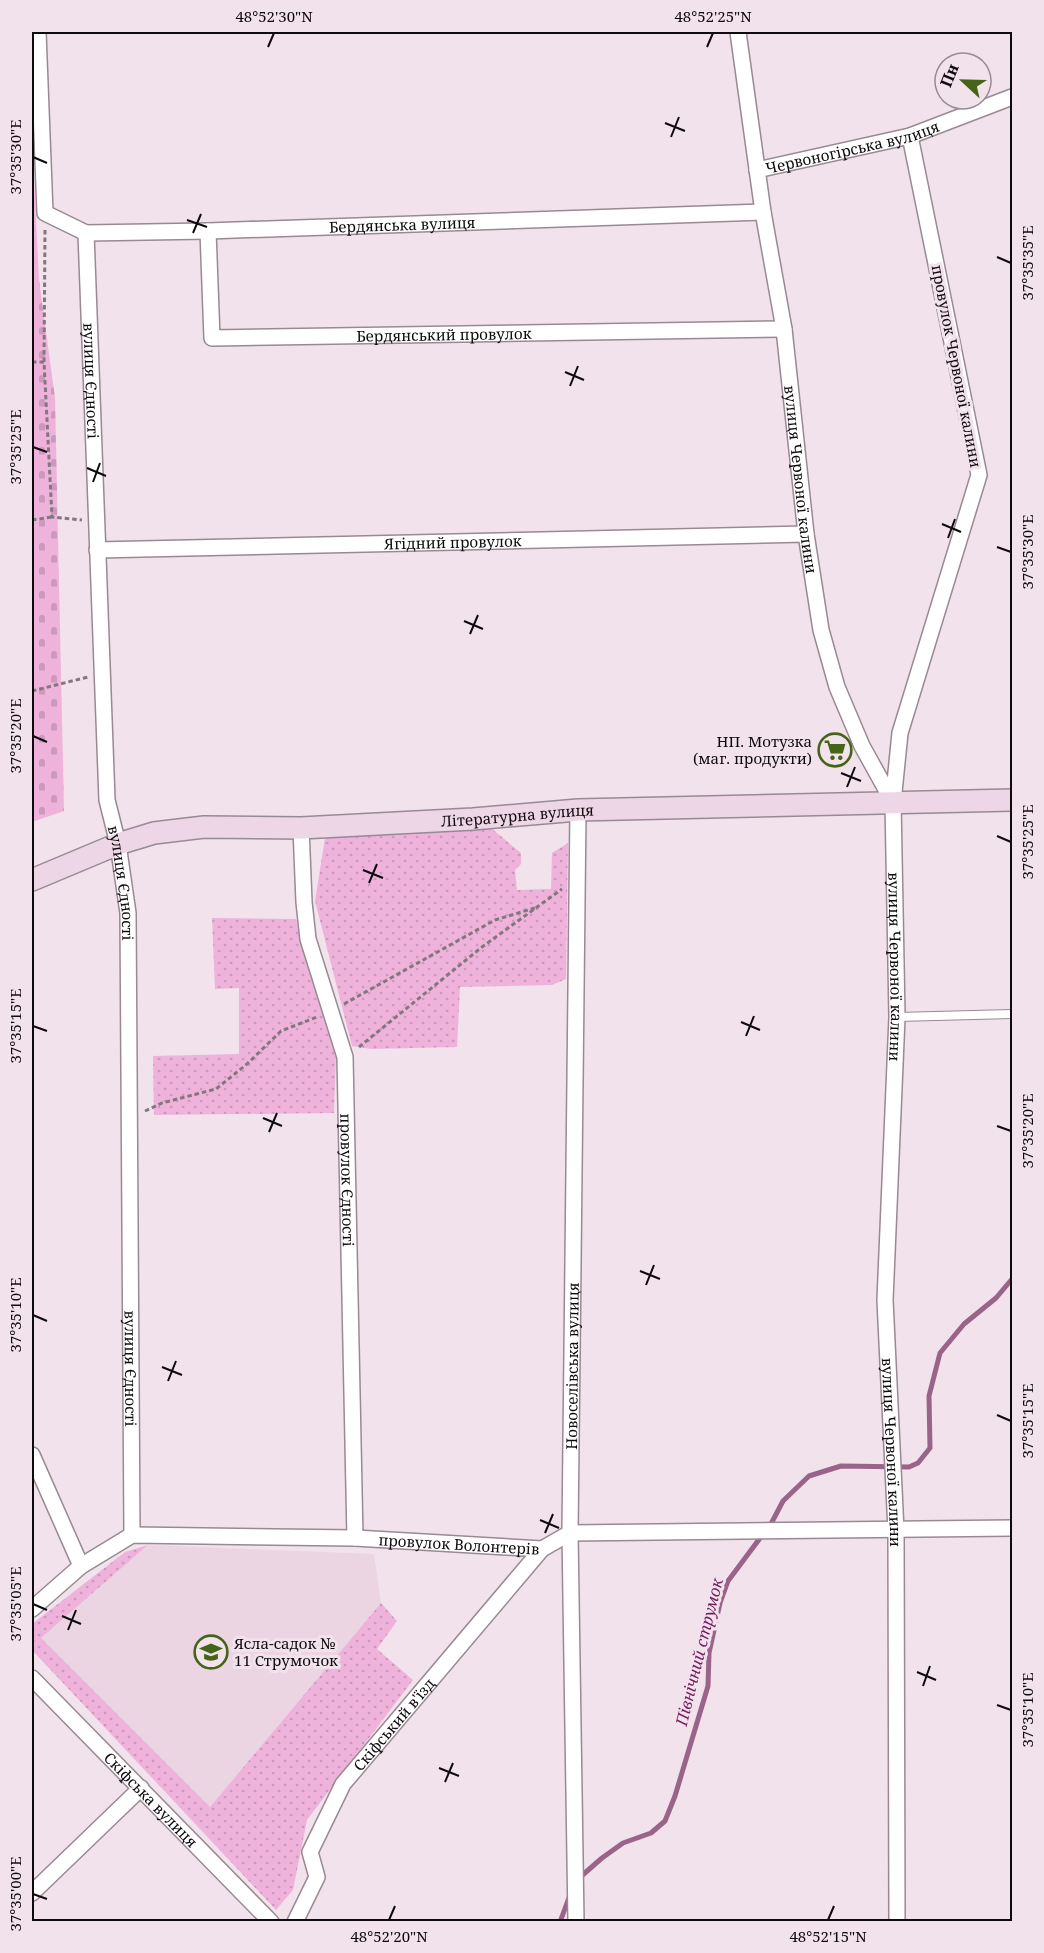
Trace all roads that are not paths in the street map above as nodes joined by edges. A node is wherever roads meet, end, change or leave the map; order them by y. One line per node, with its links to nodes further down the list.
1 (38, 32): 8 (street, Бердянська вулиця)
2 (738, 32): 5 (street, вулиця Червоної калини)
3 (1012, 97): 4 (street, Червоногірська вулиця)
4 (910, 136): 5 (street, Червоногірська вулиця); 13 (street, провулок Червоної калини)
5 (757, 170): 6 (street, вулиця Червоної калини)
6 (764, 212): 7 (street, Бердянська вулиця); 9 (street, вулиця Червоної калини)
7 (208, 231): 8 (street, Бердянська вулиця); 9 (street, Бердянський провулок)
8 (86, 233): 11 (street, вулиця Єдності)
9 (784, 329): 10 (street, вулиця Червоної калини)
10 (806, 534): 11 (street, Ягідний провулок); 13 (street, вулиця Червоної калини)
11 (97, 550): 16 (street, вулиця Єдності)
12 (1012, 800): 13 (street, Літературна вулиця)
13 (893, 802): 14 (street, Літературна вулиця); 19 (street, вулиця Червоної калини)
14 (578, 810): 15 (street, Літературна вулиця); 23 (street, Новоселівська вулиця)
15 (301, 828): 16 (street, Літературна вулиця); 25 (street, провулок Єдності)
16 (118, 844): 17 (street, Літературна вулиця); 24 (street, вулиця Єдності)
17 (32, 880)
18 (1012, 1014): 19 (lane)
19 (897, 1017): 22 (street, вулиця Червоної калини)
20 (32, 1455): 27 (street)
21 (1012, 1528): 22 (street, провулок Волонтерів)
22 (896, 1531): 23 (street, провулок Волонтерів); 35 (street, вулиця Червоної калини)
23 (570, 1533): 26 (street, провулок Волонтерів); 34 (street, Новоселівська вулиця)
24 (132, 1536): 25 (street, провулок Волонтерів); 27 (street)
25 (355, 1538): 26 (street, провулок Волонтерів)
26 (542, 1549): 33 (street, Скіфський в'їзд)
27 (81, 1566): 28 (street)
28 (32, 1609)
29 (32, 1678): 30 (street, Скіфська вулиця)
30 (141, 1788): 31 (street); 32 (street, Скіфська вулиця)
31 (32, 1893)
32 (271, 1922)
33 (295, 1922)
34 (576, 1922)
35 (897, 1922)

